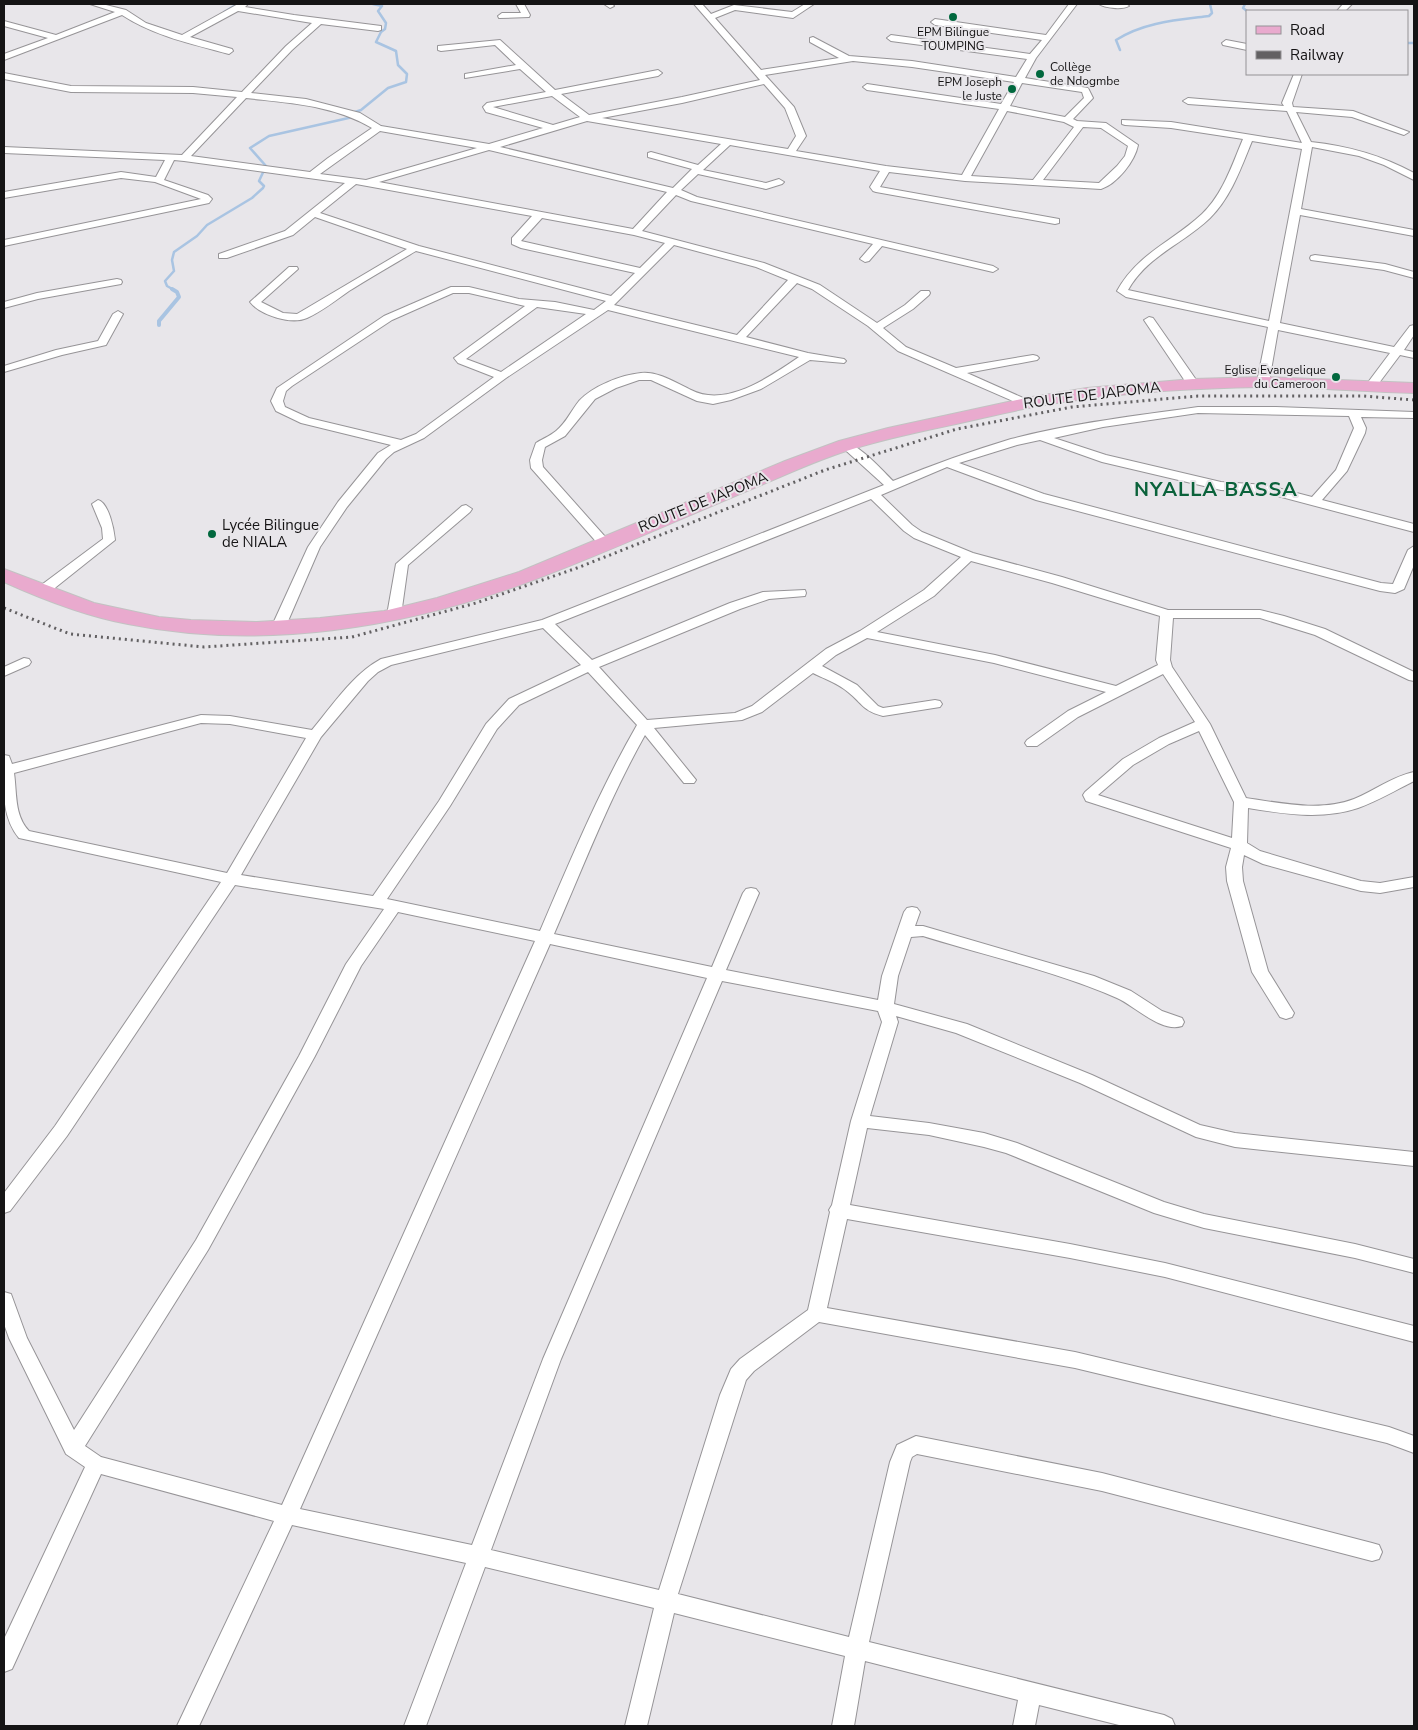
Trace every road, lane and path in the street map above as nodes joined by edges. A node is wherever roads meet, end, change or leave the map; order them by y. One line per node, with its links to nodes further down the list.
1 (94, 4): 12 (street)
2 (520, 4): 13 (street)
3 (698, 4): 14 (street)
4 (810, 4): 10 (street)
5 (1073, 4): 22 (street)
6 (1103, 4): 9 (street)
7 (1333, 4): 11 (street)
8 (240, 6): 15 (street); 20 (street)
9 (1124, 6)
10 (769, 7): 14 (street)
11 (1344, 7)
12 (123, 12): 19 (street); 20 (street)
13 (502, 16)
14 (709, 18): 33 (street)
15 (319, 21): 18 (street); 41 (street)
16 (935, 22): 22 (street)
17 (4, 23): 19 (street)
18 (378, 28)
19 (57, 38): 28 (street)
20 (182, 38): 27 (street)
21 (891, 38): 29 (street)
22 (1048, 38): 29 (street)
23 (813, 40): 30 (street)
24 (1226, 43): 25 (street)
25 (1246, 47)
26 (441, 48): 31 (street)
27 (229, 51)
28 (4, 57)
29 (1032, 57): 37 (street)
30 (846, 58): 33 (street); 37 (street)
31 (523, 66): 36 (street); 40 (street)
32 (658, 73): 40 (street)
33 (758, 73): 38 (street)
34 (1298, 75): 44 (street)
35 (4, 76): 41 (street)
36 (468, 76)
37 (1019, 80): 43 (street); 46 (street)
38 (765, 81): 45 (street); 57 (street)
39 (866, 87): 43 (street)
40 (553, 93): 45 (street); 50 (street)
41 (242, 95): 49 (street); 60 (street)
42 (1188, 101): 44 (street)
43 (1003, 107): 46 (street); 65 (street)
44 (1288, 109): 51 (street); 54 (street)
45 (587, 118): 50 (street); 53 (street)
46 (1067, 120): 48 (street)
47 (1125, 122): 52 (street)
48 (1078, 124): 70 (street); 70 (street)
49 (378, 128): 55 (street); 63 (street)
50 (554, 128): 55 (street)
51 (1404, 132)
52 (1248, 138): 54 (street); 99 (street)
53 (728, 142): 57 (street); 62 (street)
54 (1307, 145): 64 (street); 73 (street)
55 (489, 147): 69 (street); 71 (street)
56 (4, 150): 59 (street)
57 (790, 152): 61 (street)
58 (651, 155): 62 (street)
59 (171, 157): 60 (street); 66 (street)
60 (184, 158): 63 (street)
61 (886, 169): 65 (street); 76 (street)
62 (697, 170): 68 (street); 71 (street)
63 (314, 175): 67 (street)
64 (1414, 177)
65 (965, 178): 70 (street)
66 (159, 180): 72 (street); 79 (street)
67 (354, 182): 69 (street); 74 (street)
68 (779, 182)
69 (366, 183): 75 (street)
70 (1036, 183)
71 (675, 191): 77 (street); 81 (street)
72 (4, 195)
73 (1296, 211): 78 (street); 99 (street)
74 (314, 214): 82 (street); 83 (street)
75 (540, 214): 77 (street); 88 (street)
76 (1055, 221)
77 (635, 232): 80 (street)
78 (1414, 233)
79 (4, 242)
80 (672, 242): 88 (street); 90 (street)
81 (879, 243): 85 (street); 87 (street)
82 (414, 248): 86 (street); 94 (street)
83 (223, 256)
84 (1315, 258): 89 (street)
85 (865, 259)
86 (292, 269)
87 (993, 269)
88 (641, 271): 94 (street)
89 (1414, 275)
90 (795, 280): 100 (street); 102 (street)
91 (117, 282): 95 (street)
92 (925, 294): 100 (street)
93 (535, 303): 96 (street); 110 (street); 119 (street)
94 (609, 303): 96 (street); 102 (street)
95 (4, 305)
96 (595, 313): 110 (street)
97 (118, 314): 108 (street)
98 (1149, 320): 112 (street)
99 (1274, 326): 103 (street); 111 (street)
100 (876, 328): 109 (street)
101 (1414, 328): 103 (street)
102 (740, 338): 105 (street)
103 (1397, 352): 104 (street); 113 (street)
104 (1414, 355)
105 (808, 356): 107 (street); 128 (street)
106 (1033, 358): 109 (street)
107 (840, 361)
108 (4, 369)
109 (954, 372): 115 (street)
110 (502, 376): 119 (street)
111 (1263, 382): 112 (main road, ROUTE DE JAPOMA); 113 (main road, ROUTE DE JAPOMA)
112 (1193, 384): 115 (main road, ROUTE DE JAPOMA)
113 (1372, 385): 114 (main road, ROUTE DE JAPOMA)
114 (1414, 388)
115 (1026, 402): 120 (main road, ROUTE DE JAPOMA)
116 (1353, 412): 117 (street); 118 (street); 124 (street)
117 (1414, 415)
118 (1041, 436): 121 (street); 124 (street)
119 (402, 444): 137 (street)
120 (846, 446): 122 (street); 128 (main road, ROUTE DE JAPOMA)
121 (947, 463): 122 (street); 129 (street)
122 (892, 487): 123 (street)
123 (873, 494): 130 (street); 136 (street)
124 (1314, 502): 127 (street)
125 (98, 504): 132 (street)
126 (466, 509): 135 (street)
127 (1414, 528)
128 (604, 543): 135 (main road, ROUTE DE JAPOMA)
129 (1414, 550)
130 (969, 556): 134 (street); 138 (street)
131 (4, 575): 132 (main road, ROUTE DE JAPOMA)
132 (40, 592): 137 (main road, ROUTE DE JAPOMA)
133 (800, 593): 140 (street)
134 (1167, 614): 142 (street); 144 (street)
135 (394, 615): 137 (main road, ROUTE DE JAPOMA)
136 (546, 623): 140 (street); 149 (street)
137 (278, 628)
138 (865, 634): 141 (street); 145 (street)
139 (24, 662): 143 (street)
140 (590, 666): 148 (street); 159 (street)
141 (813, 667): 146 (street); 148 (street)
142 (1165, 667): 145 (street); 147 (street)
143 (4, 672)
144 (1414, 676)
145 (1118, 691): 150 (street)
146 (935, 704)
147 (1203, 724): 154 (street); 155 (street)
148 (644, 725): 153 (street); 162 (street)
149 (315, 734): 151 (street); 156 (street)
150 (1032, 742)
151 (5, 767): 156 (street)
152 (1414, 776): 154 (street)
153 (688, 780)
154 (1241, 802): 155 (street)
155 (1240, 845): 157 (street); 165 (street)
156 (232, 879): 159 (street); 169 (street)
157 (1414, 882)
158 (751, 893): 163 (street)
159 (386, 904): 162 (street); 176 (street)
160 (912, 912): 161 (street)
161 (905, 932): 164 (street); 166 (street)
162 (545, 937): 163 (street); 178 (street)
163 (717, 974): 164 (street); 180 (street)
164 (885, 1007): 167 (street); 168 (street)
165 (1286, 1013)
166 (1176, 1022)
167 (860, 1122): 170 (street); 171 (street)
168 (1414, 1159)
169 (4, 1206)
170 (838, 1210): 173 (street); 174 (street)
171 (1414, 1266)
172 (4, 1299): 176 (street)
173 (816, 1314): 175 (street); 181 (street)
174 (1414, 1334)
175 (1414, 1445)
176 (72, 1448): 177 (street)
177 (96, 1464): 178 (street); 183 (street)
178 (287, 1515): 180 (street); 185 (street)
179 (1372, 1552): 182 (street)
180 (478, 1556): 181 (street); 186 (street)
181 (666, 1601): 182 (street); 187 (street)
182 (858, 1649): 184 (street); 188 (street)
183 (4, 1662)
184 (1030, 1692): 189 (street); 190 (street)
185 (188, 1726)
186 (415, 1726)
187 (636, 1726)
188 (843, 1726)
189 (1024, 1726)
190 (1164, 1726)

